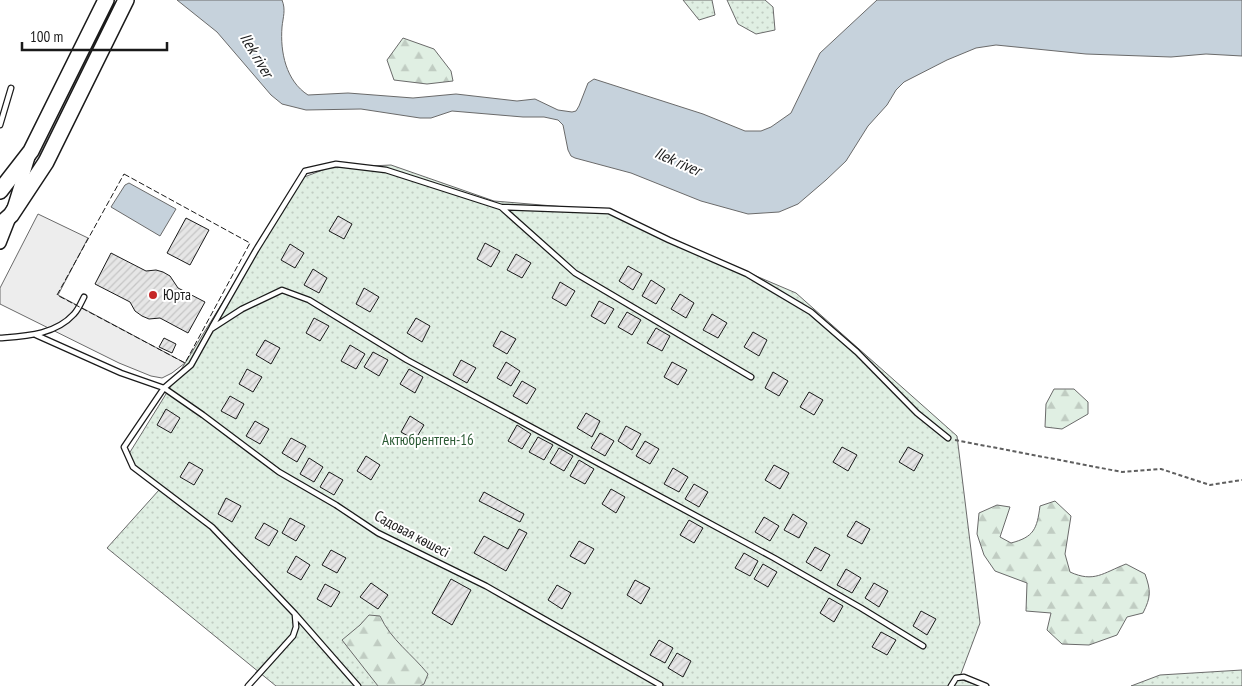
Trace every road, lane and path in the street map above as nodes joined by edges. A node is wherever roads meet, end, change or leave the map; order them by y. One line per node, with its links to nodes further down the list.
1 (106, 0): 5 (highway)
2 (126, 0): 8 (highway)
3 (11, 88): 4 (lane)
4 (0, 125)
5 (31, 151): 6 (highway); 8 (street)
6 (0, 191)
7 (501, 206): 12 (lane); 15 (lane); 17 (lane)
8 (11, 215): 9 (highway); 10 (street)
9 (0, 225)
10 (0, 243)
11 (84, 297): 13 (lane)
12 (211, 329): 16 (lane); 20 (lane)
13 (36, 335): 14 (lane); 16 (lane, Садовая көшесі)
14 (0, 338)
15 (752, 377)
16 (164, 388): 19 (lane); 23 (lane, Садовая көшесі)
17 (948, 438): 18 (path)
18 (1242, 480)
19 (295, 614): 21 (lane); 22 (lane)
20 (923, 646)
21 (248, 686)
22 (358, 686)
23 (660, 686)
24 (951, 686): 25 (lane)
25 (986, 686)

